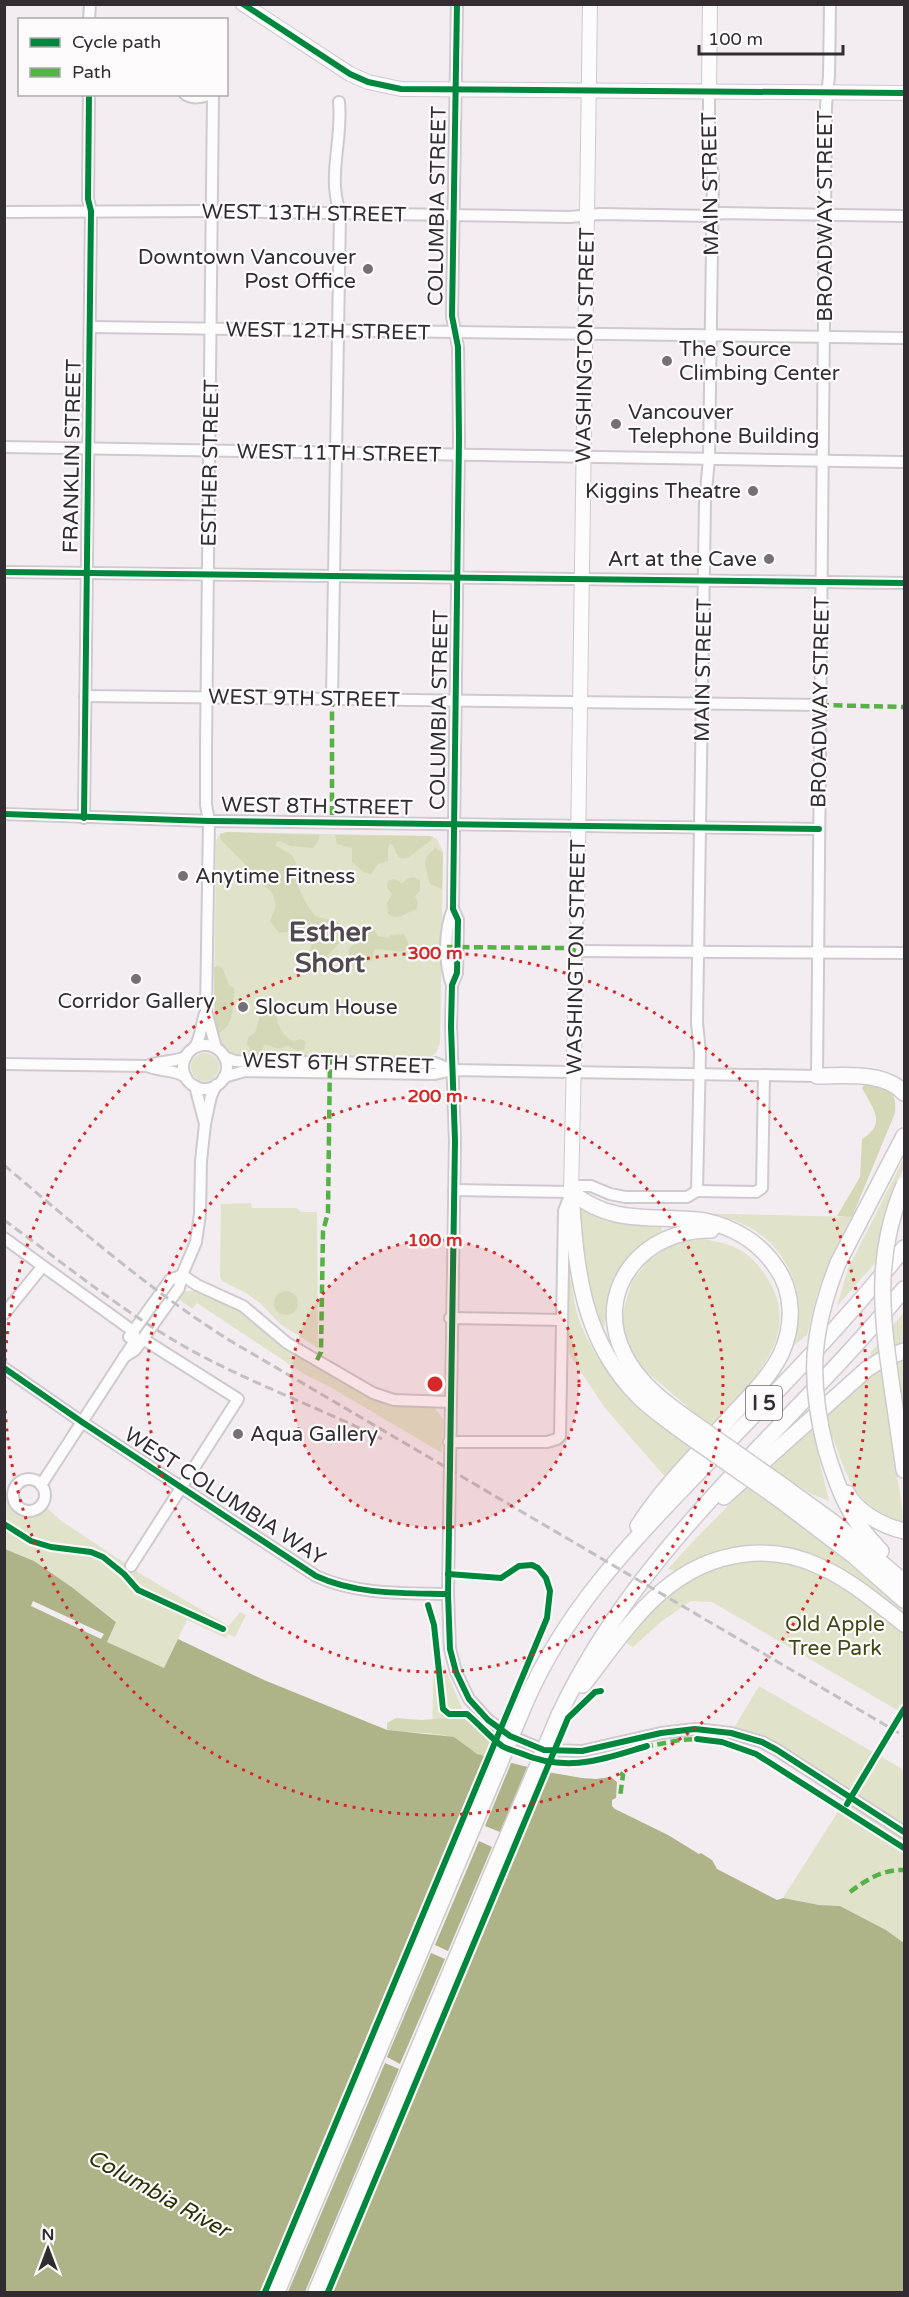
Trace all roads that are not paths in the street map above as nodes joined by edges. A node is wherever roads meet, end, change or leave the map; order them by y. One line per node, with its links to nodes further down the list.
1 (243, 4): 6 (main road)
2 (457, 4): 6 (street, COLUMBIA STREET)
3 (590, 4): 8 (main road, WASHINGTON STREET)
4 (710, 4): 7 (main road, MAIN STREET)
5 (830, 4): 9 (street, BROADWAY STREET)
6 (455, 90): 8 (main road); 19 (street, COLUMBIA STREET)
7 (709, 90): 8 (main road); 9 (main road); 21 (street, MAIN STREET)
8 (588, 91): 20 (main road, WASHINGTON STREET)
9 (826, 91): 10 (main road); 18 (street, BROADWAY STREET)
10 (904, 93)
11 (89, 96): 14 (street, FRANKLIN STREET)
12 (212, 96): 15 (street, ESTHER STREET)
13 (339, 102): 17 (street)
14 (91, 211): 15 (street, WEST 13TH STREET); 16 (street, WEST 13TH STREET); 23 (street, FRANKLIN STREET)
15 (213, 211): 17 (street, WEST 13TH STREET); 24 (street, ESTHER STREET)
16 (4, 212)
17 (340, 213): 19 (street, WEST 13TH STREET); 25 (street)
18 (826, 214): 21 (street, WEST 13TH STREET); 22 (street, WEST 13TH STREET); 29 (street, BROADWAY STREET)
19 (453, 215): 20 (street, WEST 13TH STREET); 26 (street, COLUMBIA STREET)
20 (587, 216): 21 (street, WEST 13TH STREET); 27 (main road, WASHINGTON STREET)
21 (712, 216): 28 (street, MAIN STREET)
22 (904, 216)
23 (90, 327): 24 (street, WEST 12TH STREET); 32 (street, FRANKLIN STREET)
24 (212, 329): 25 (street, WEST 12TH STREET); 33 (street, ESTHER STREET)
25 (339, 331): 26 (street, WEST 12TH STREET); 34 (street)
26 (455, 332): 27 (street, WEST 12TH STREET); 35 (street, COLUMBIA STREET)
27 (586, 334): 28 (street, WEST 12TH STREET); 36 (main road, WASHINGTON STREET)
28 (711, 335): 29 (street, WEST 12TH STREET); 37 (street, MAIN STREET)
29 (825, 337): 30 (street, WEST 12TH STREET); 38 (street, BROADWAY STREET)
30 (904, 338)
31 (4, 447): 32 (street, WEST 11TH STREET)
32 (89, 449): 33 (street, WEST 11TH STREET); 41 (street, FRANKLIN STREET)
33 (210, 451): 34 (street, WEST 11TH STREET); 42 (street, ESTHER STREET)
34 (335, 453): 35 (street, WEST 11TH STREET); 43 (street)
35 (459, 455): 36 (street, WEST 11TH STREET); 44 (street, COLUMBIA STREET)
36 (584, 457): 37 (street, WEST 11TH STREET); 45 (main road, WASHINGTON STREET)
37 (710, 459): 38 (street, WEST 11TH STREET); 46 (street, MAIN STREET)
38 (822, 461): 39 (street, WEST 11TH STREET); 47 (street, BROADWAY STREET)
39 (904, 462)
40 (4, 572): 41 (street)
41 (86, 572): 42 (street); 49 (street, FRANKLIN STREET)
42 (209, 574): 43 (street); 50 (street, ESTHER STREET)
43 (334, 576): 44 (street); 51 (street)
44 (458, 578): 45 (street); 52 (street, COLUMBIA STREET)
45 (582, 579): 46 (street); 53 (main road, WASHINGTON STREET)
46 (705, 582): 47 (street); 54 (street, MAIN STREET)
47 (821, 582): 48 (street); 55 (street, BROADWAY STREET)
48 (904, 583)
49 (85, 696): 50 (street, WEST 9TH STREET); 57 (street, FRANKLIN STREET)
50 (207, 697): 51 (street, WEST 9TH STREET); 58 (street, ESTHER STREET)
51 (332, 698): 52 (street, WEST 9TH STREET)
52 (456, 700): 53 (street, WEST 9TH STREET); 59 (street, COLUMBIA STREET)
53 (581, 701): 54 (street, WEST 9TH STREET); 60 (main road, WASHINGTON STREET)
54 (703, 704): 55 (street, WEST 9TH STREET); 61 (street, MAIN STREET)
55 (820, 705): 62 (street, BROADWAY STREET)
56 (4, 814): 57 (street, WEST 8TH STREET)
57 (84, 818): 58 (street, WEST 8TH STREET)
58 (209, 821): 59 (street, WEST 8TH STREET); 69 (street, ESTHER STREET)
59 (454, 824): 60 (street, WEST 8TH STREET); 76 (street, COLUMBIA STREET)
60 (579, 826): 61 (street, WEST 8TH STREET); 63 (main road, WASHINGTON STREET)
61 (700, 828): 62 (street, WEST 8TH STREET); 65 (street, MAIN STREET)
62 (819, 830): 67 (street, BROADWAY STREET)
63 (577, 918): 64 (street, WASHINGTON STREET)
64 (576, 951): 65 (street); 68 (street, WASHINGTON STREET)
65 (700, 952): 67 (street); 78 (street, MAIN STREET)
66 (904, 952): 67 (street)
67 (817, 953): 80 (street, BROADWAY STREET)
68 (576, 967): 77 (main road, WASHINGTON STREET)
69 (206, 1011): 70 (street, ESTHER STREET); 71 (street, ESTHER STREET)
70 (195, 1047): 71 (street); 72 (street)
71 (216, 1048): 73 (street)
72 (186, 1057): 75 (street); 81 (street)
73 (224, 1057): 76 (street, WEST 6TH STREET); 82 (street)
74 (4, 1064): 75 (street)
75 (147, 1066): 81 (street)
76 (452, 1070): 77 (street, WEST 6TH STREET); 82 (street, WEST 6TH STREET); 88 (street, COLUMBIA STREET)
77 (574, 1072): 78 (street, WEST 6TH STREET); 90 (main road, WASHINGTON STREET)
78 (699, 1075): 79 (street, WEST 6TH STREET); 89 (street, MAIN STREET)
79 (764, 1075): 80 (street, WEST 6TH STREET); 89 (street)
80 (817, 1076): 84 (highway)
81 (186, 1077): 83 (street)
82 (220, 1082): 83 (street); 85 (street)
83 (195, 1086): 85 (street)
84 (904, 1093)
85 (205, 1124): 95 (street)
86 (904, 1136): 109 (highway, bridge)
87 (904, 1185): 110 (highway, bridge)
88 (454, 1191): 90 (street); 98 (street, COLUMBIA STREET)
89 (697, 1191): 90 (street)
90 (571, 1192): 91 (highway); 99 (street, WASHINGTON STREET); 107 (highway)
91 (729, 1230): 107 (highway); 117 (highway)
92 (4, 1238): 94 (street)
93 (904, 1248): 117 (highway, I 5)
94 (42, 1267): 97 (street); 100 (street)
95 (182, 1275): 100 (street); 101 (street); 105 (street)
96 (904, 1289): 116 (highway, I 5)
97 (4, 1314)
98 (450, 1318): 99 (street); 105 (street, COLUMBIA STREET)
99 (562, 1320): 108 (street, WASHINGTON STREET)
100 (133, 1331): 103 (street)
101 (143, 1339): 103 (street); 112 (street)
102 (904, 1351): 116 (highway)
103 (124, 1357): 106 (street)
104 (4, 1368): 106 (street, WEST COLUMBIA WAY)
105 (450, 1402): 108 (street, COLUMBIA STREET)
106 (82, 1422): 111 (street); 112 (street, WEST COLUMBIA WAY)
107 (691, 1429): 114 (highway, bridge)
108 (449, 1442): 121 (street, COLUMBIA STREET)
109 (826, 1450): 115 (highway); 119 (highway)
110 (904, 1470)
111 (41, 1485): 113 (street); 113 (street)
112 (181, 1487): 118 (street); 121 (street, WEST COLUMBIA WAY)
113 (9, 1489)
114 (782, 1493): 120 (highway); 122 (highway)
115 (904, 1531)
116 (674, 1539): 124 (highway, I 5)
117 (620, 1555): 126 (highway, I 5, bridge)
118 (131, 1566)
119 (904, 1574)
120 (904, 1582)
121 (448, 1594): 125 (street, COLUMBIA STREET)
122 (904, 1600)
123 (904, 1624): 124 (highway)
124 (559, 1715): 127 (highway, I 5, bridge)
125 (904, 1832)
126 (277, 2292)
127 (316, 2292)

